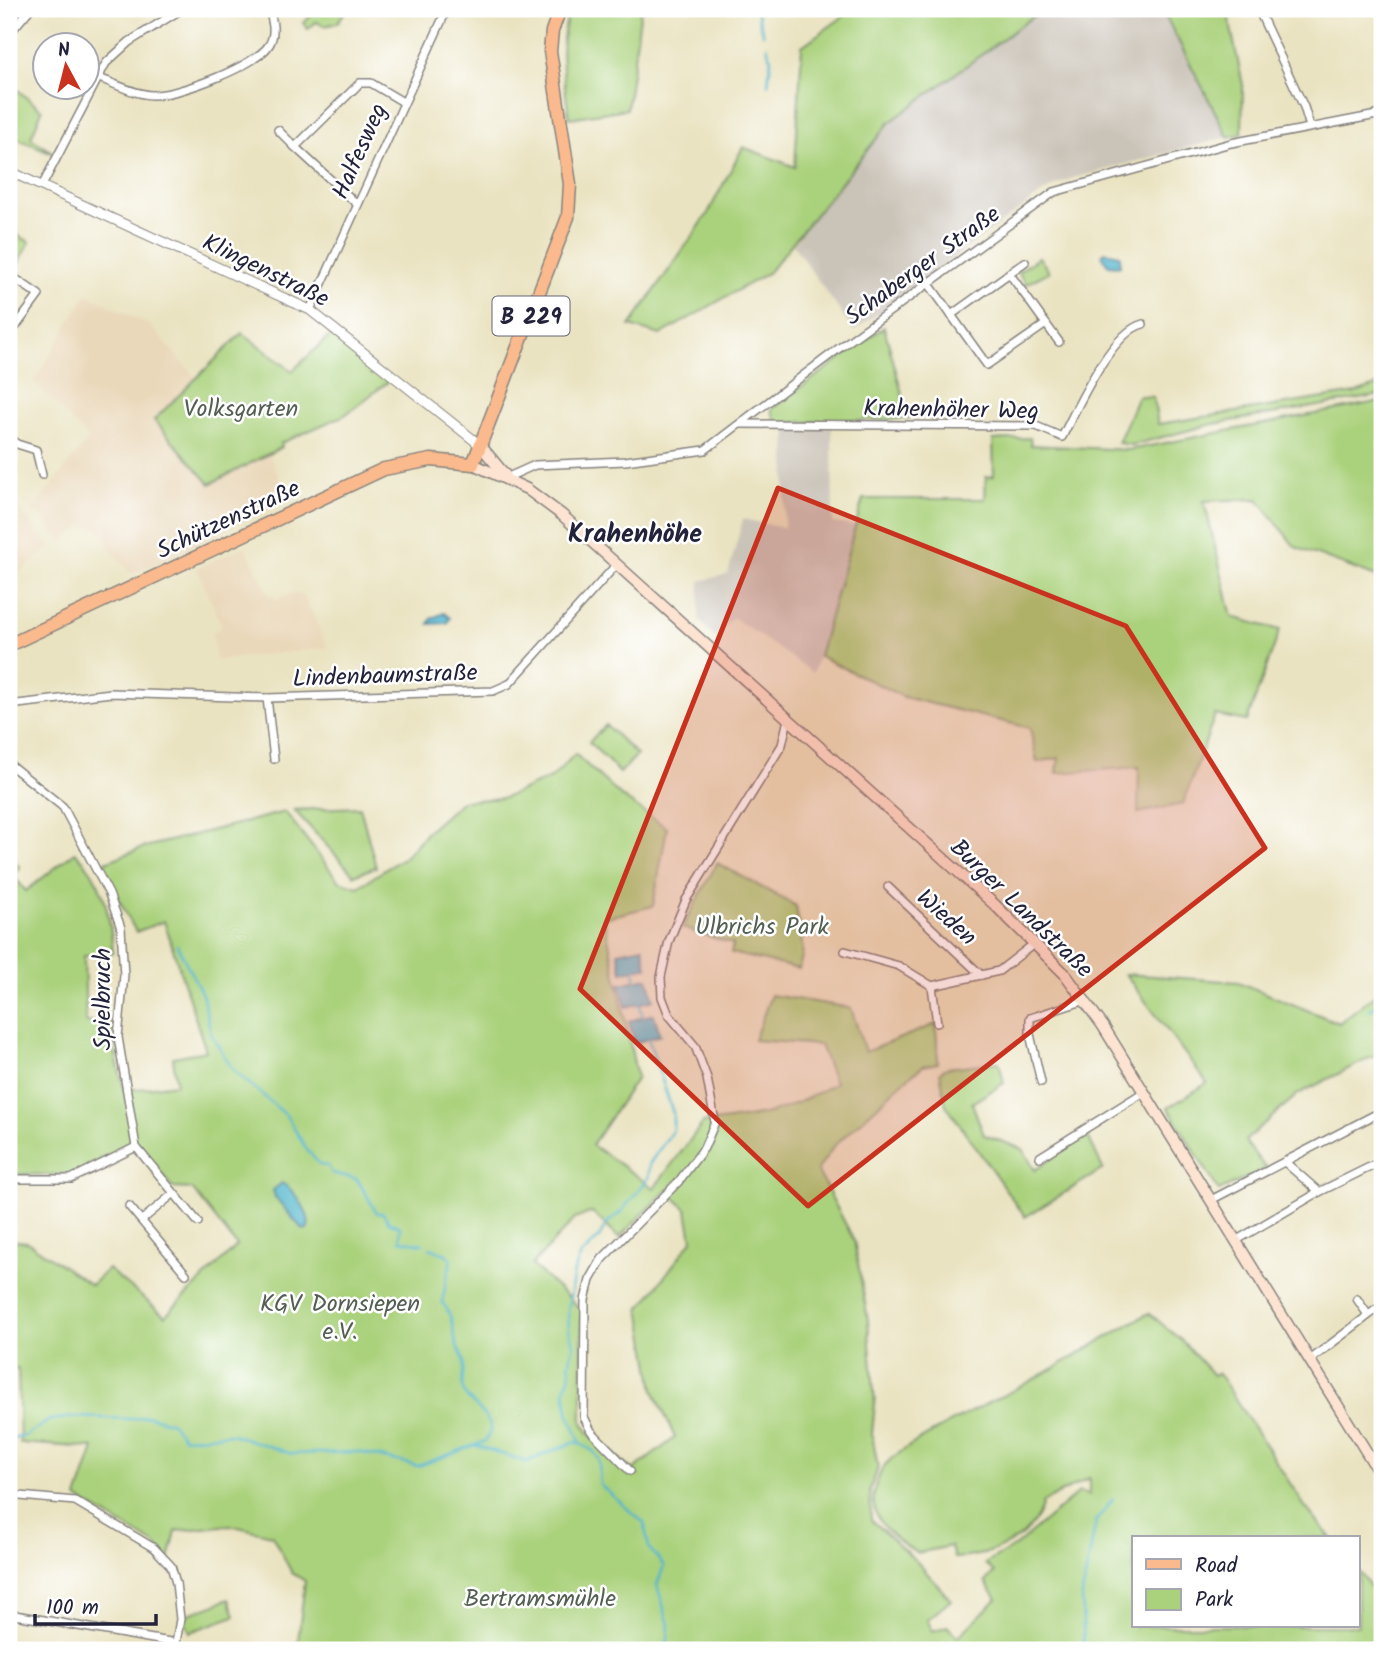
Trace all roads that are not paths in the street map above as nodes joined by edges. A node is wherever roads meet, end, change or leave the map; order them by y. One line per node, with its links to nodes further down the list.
1 (30, 9): 7 (street)
2 (182, 9): 8 (street)
3 (268, 9): 9 (street)
4 (447, 9): 11 (street, Halfesweg)
5 (560, 9): 32 (main road, B 229)
6 (1258, 9): 13 (street)
7 (9, 34)
8 (102, 69)
9 (102, 79)
10 (83, 102): 17 (street)
11 (402, 102): 15 (street); 18 (street, Halfesweg)
12 (1382, 114): 13 (street, Schaberger Straße)
13 (1310, 127): 22 (street, Schaberger Straße)
14 (278, 130): 15 (street)
15 (295, 147): 18 (street)
16 (9, 171): 17 (street, Klingenstraße)
17 (41, 186): 23 (street, Klingenstraße)
18 (357, 204): 23 (street, Halfesweg)
19 (1025, 262): 20 (street)
20 (1009, 273): 24 (street); 25 (street)
21 (17, 280): 27 (street)
22 (929, 284): 24 (street); 30 (street, Schaberger Straße)
23 (310, 310): 32 (street, Klingenstraße)
24 (951, 315): 25 (street)
25 (1046, 324): 28 (street)
26 (1143, 324): 30 (street, Krahenhöher Weg)
27 (12, 327): 29 (street)
28 (1059, 342)
29 (9, 343)
30 (739, 424): 35 (street, Schaberger Straße)
31 (9, 438): 34 (street)
32 (480, 446): 33 (main road, B 229); 35 (main road, Burger Landstraße)
33 (473, 464): 35 (main road, Burger Landstraße); 37 (main road, Schützenstraße)
34 (42, 475)
35 (506, 478): 36 (main road, Burger Landstraße)
36 (617, 564): 38 (street, Lindenbaumstraße); 40 (main road, Burger Landstraße)
37 (9, 645)
38 (267, 698): 39 (street, Lindenbaumstraße); 41 (street, Lindenbaumstraße)
39 (9, 705)
40 (788, 719): 44 (main road, Burger Landstraße); 70 (street)
41 (275, 759)
42 (9, 764): 53 (street, Spielbruch)
43 (888, 887): 46 (street, Wieden)
44 (1035, 943): 46 (street, Wieden); 48 (main road, Burger Landstraße)
45 (845, 951): 47 (street)
46 (981, 975): 47 (street, Wieden)
47 (932, 986): 49 (street)
48 (1086, 1000): 50 (street); 51 (main road, Burger Landstraße)
49 (937, 1023)
50 (1041, 1082)
51 (1144, 1091): 54 (street); 60 (main road, Burger Landstraße)
52 (1382, 1111): 56 (street)
53 (136, 1147): 57 (street); 59 (street, Spielbruch)
54 (1040, 1157)
55 (1382, 1161): 58 (street)
56 (1286, 1163): 58 (street); 60 (street)
57 (9, 1179)
58 (1319, 1192): 64 (street)
59 (173, 1194): 62 (street); 63 (street, Spielbruch)
60 (1211, 1200): 64 (main road, Burger Landstraße)
61 (129, 1206): 62 (street)
62 (142, 1220): 65 (street)
63 (198, 1222)
64 (1237, 1240): 69 (main road, Burger Landstraße)
65 (186, 1274)
66 (1357, 1299): 68 (street)
67 (1378, 1308): 68 (street)
68 (1368, 1315): 69 (street)
69 (1310, 1360): 71 (main road, Burger Landstraße)
70 (631, 1471)
71 (1382, 1477)
72 (9, 1495): 73 (street)
73 (9, 1614)

